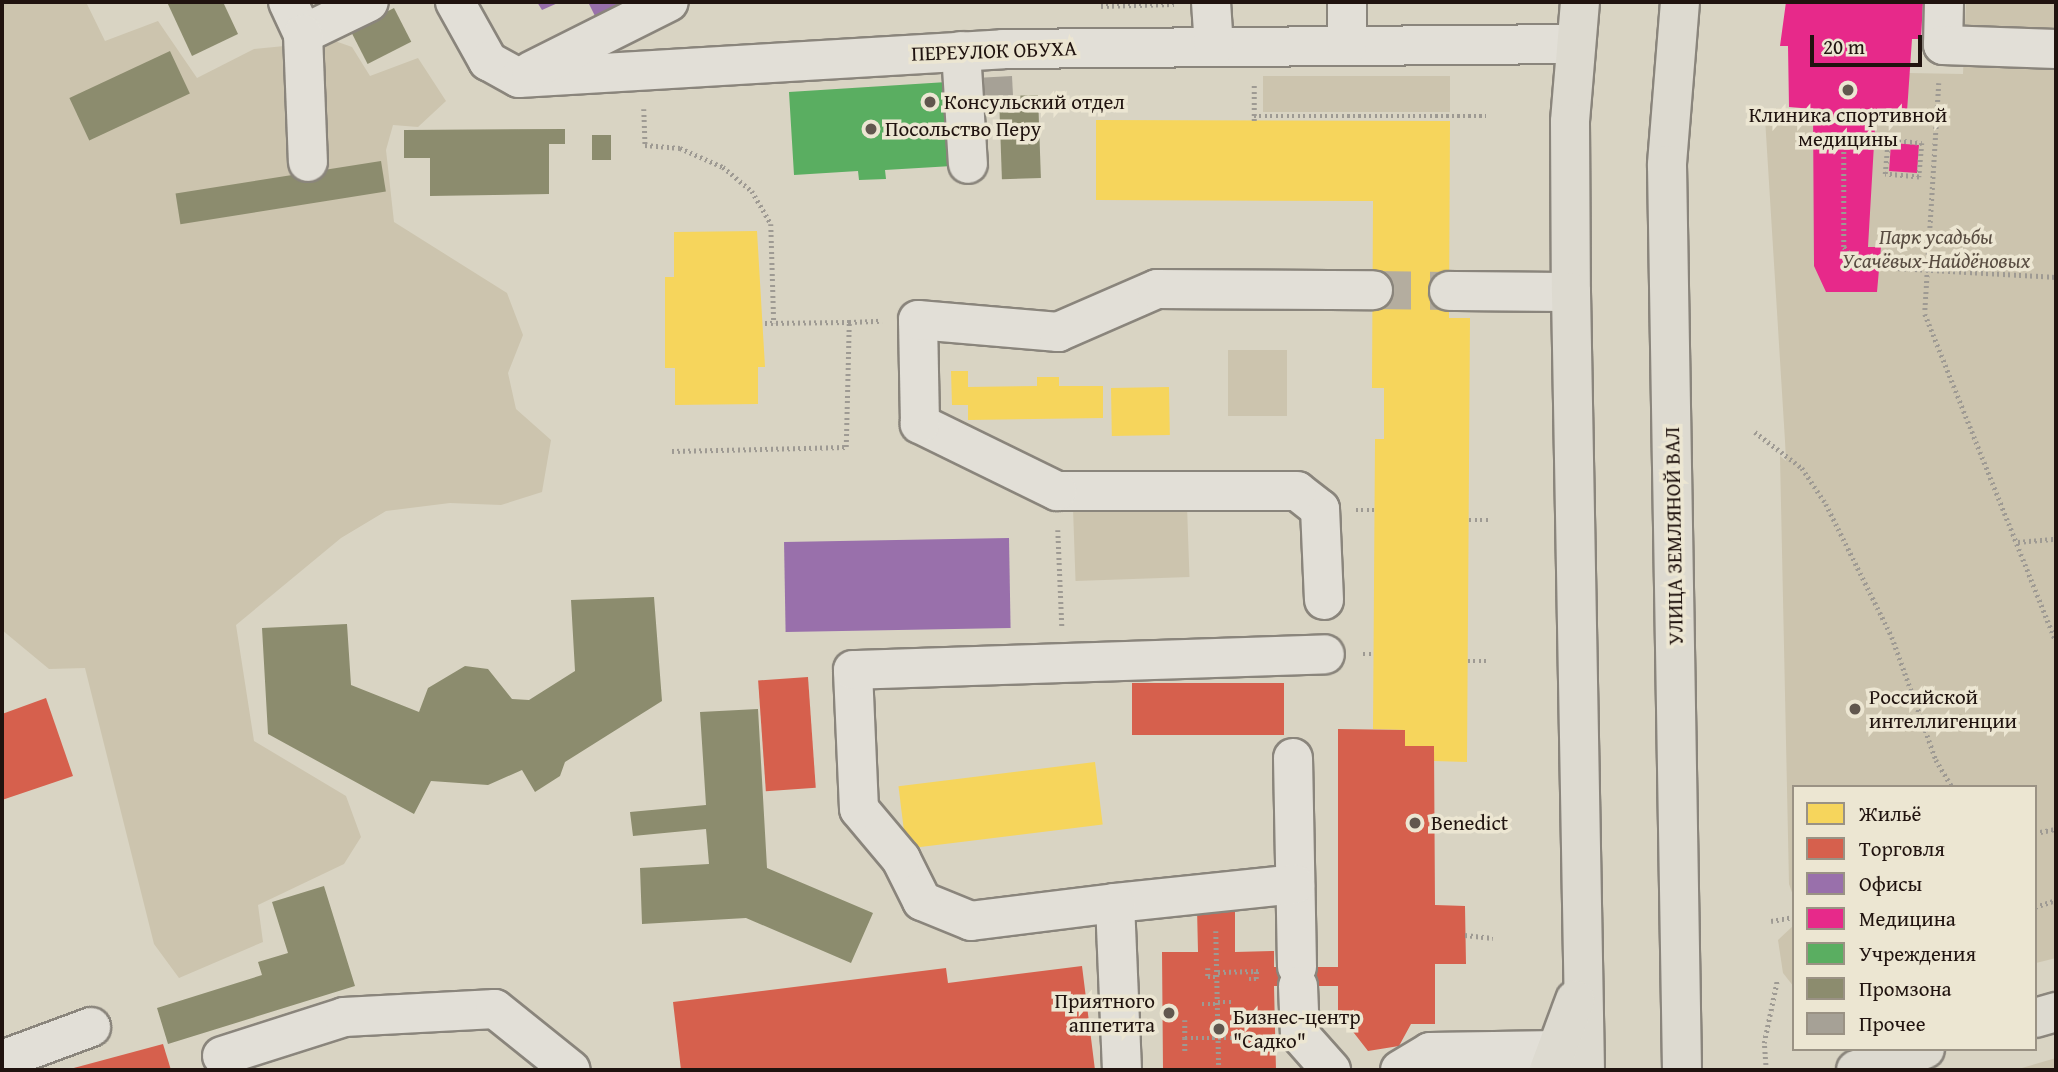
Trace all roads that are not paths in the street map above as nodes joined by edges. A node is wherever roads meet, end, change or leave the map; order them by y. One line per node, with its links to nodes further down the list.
1 (369, 2): 9 (street)
2 (455, 2): 15 (street)
3 (669, 2): 15 (street)
4 (1211, 2): 12 (street)
5 (1347, 2): 11 (street)
6 (1580, 2): 10 (main road)
7 (1681, 2): 26 (main road, УЛИЦА ЗЕМЛЯНОЙ ВАЛ)
8 (1944, 2): 13 (street)
9 (296, 18): 16 (street)
10 (1574, 44): 11 (street, ПЕРЕУЛОК ОБУХА); 20 (main road)
11 (1347, 46): 12 (street, ПЕРЕУЛОК ОБУХА)
12 (1213, 47): 14 (street, ПЕРЕУЛОК ОБУХА)
13 (2056, 49)
14 (961, 51): 15 (street, ПЕРЕУЛОК ОБУХА); 17 (street)
15 (517, 78)
16 (308, 162)
17 (968, 164)
18 (1373, 290): 21 (street)
19 (1450, 291): 20 (street)
20 (1571, 292): 33 (main road)
21 (1324, 600)
22 (1325, 654): 25 (street)
23 (1293, 758): 24 (street)
24 (1295, 884): 25 (street); 36 (street)
25 (1115, 903): 35 (street)
26 (1682, 989): 38 (main road, УЛИЦА ЗЕМЛЯНОЙ ВАЛ); 39 (main road)
27 (2056, 1012): 28 (main road)
28 (2037, 1017)
29 (90, 1027): 32 (street)
30 (1918, 1051): 40 (main road)
31 (222, 1056): 34 (street)
32 (2, 1059)
33 (1564, 1064): 37 (street)
34 (571, 1070)
35 (1122, 1070)
36 (1331, 1070)
37 (1399, 1070)
38 (1682, 1070)
39 (1710, 1070)
40 (1856, 1070)

